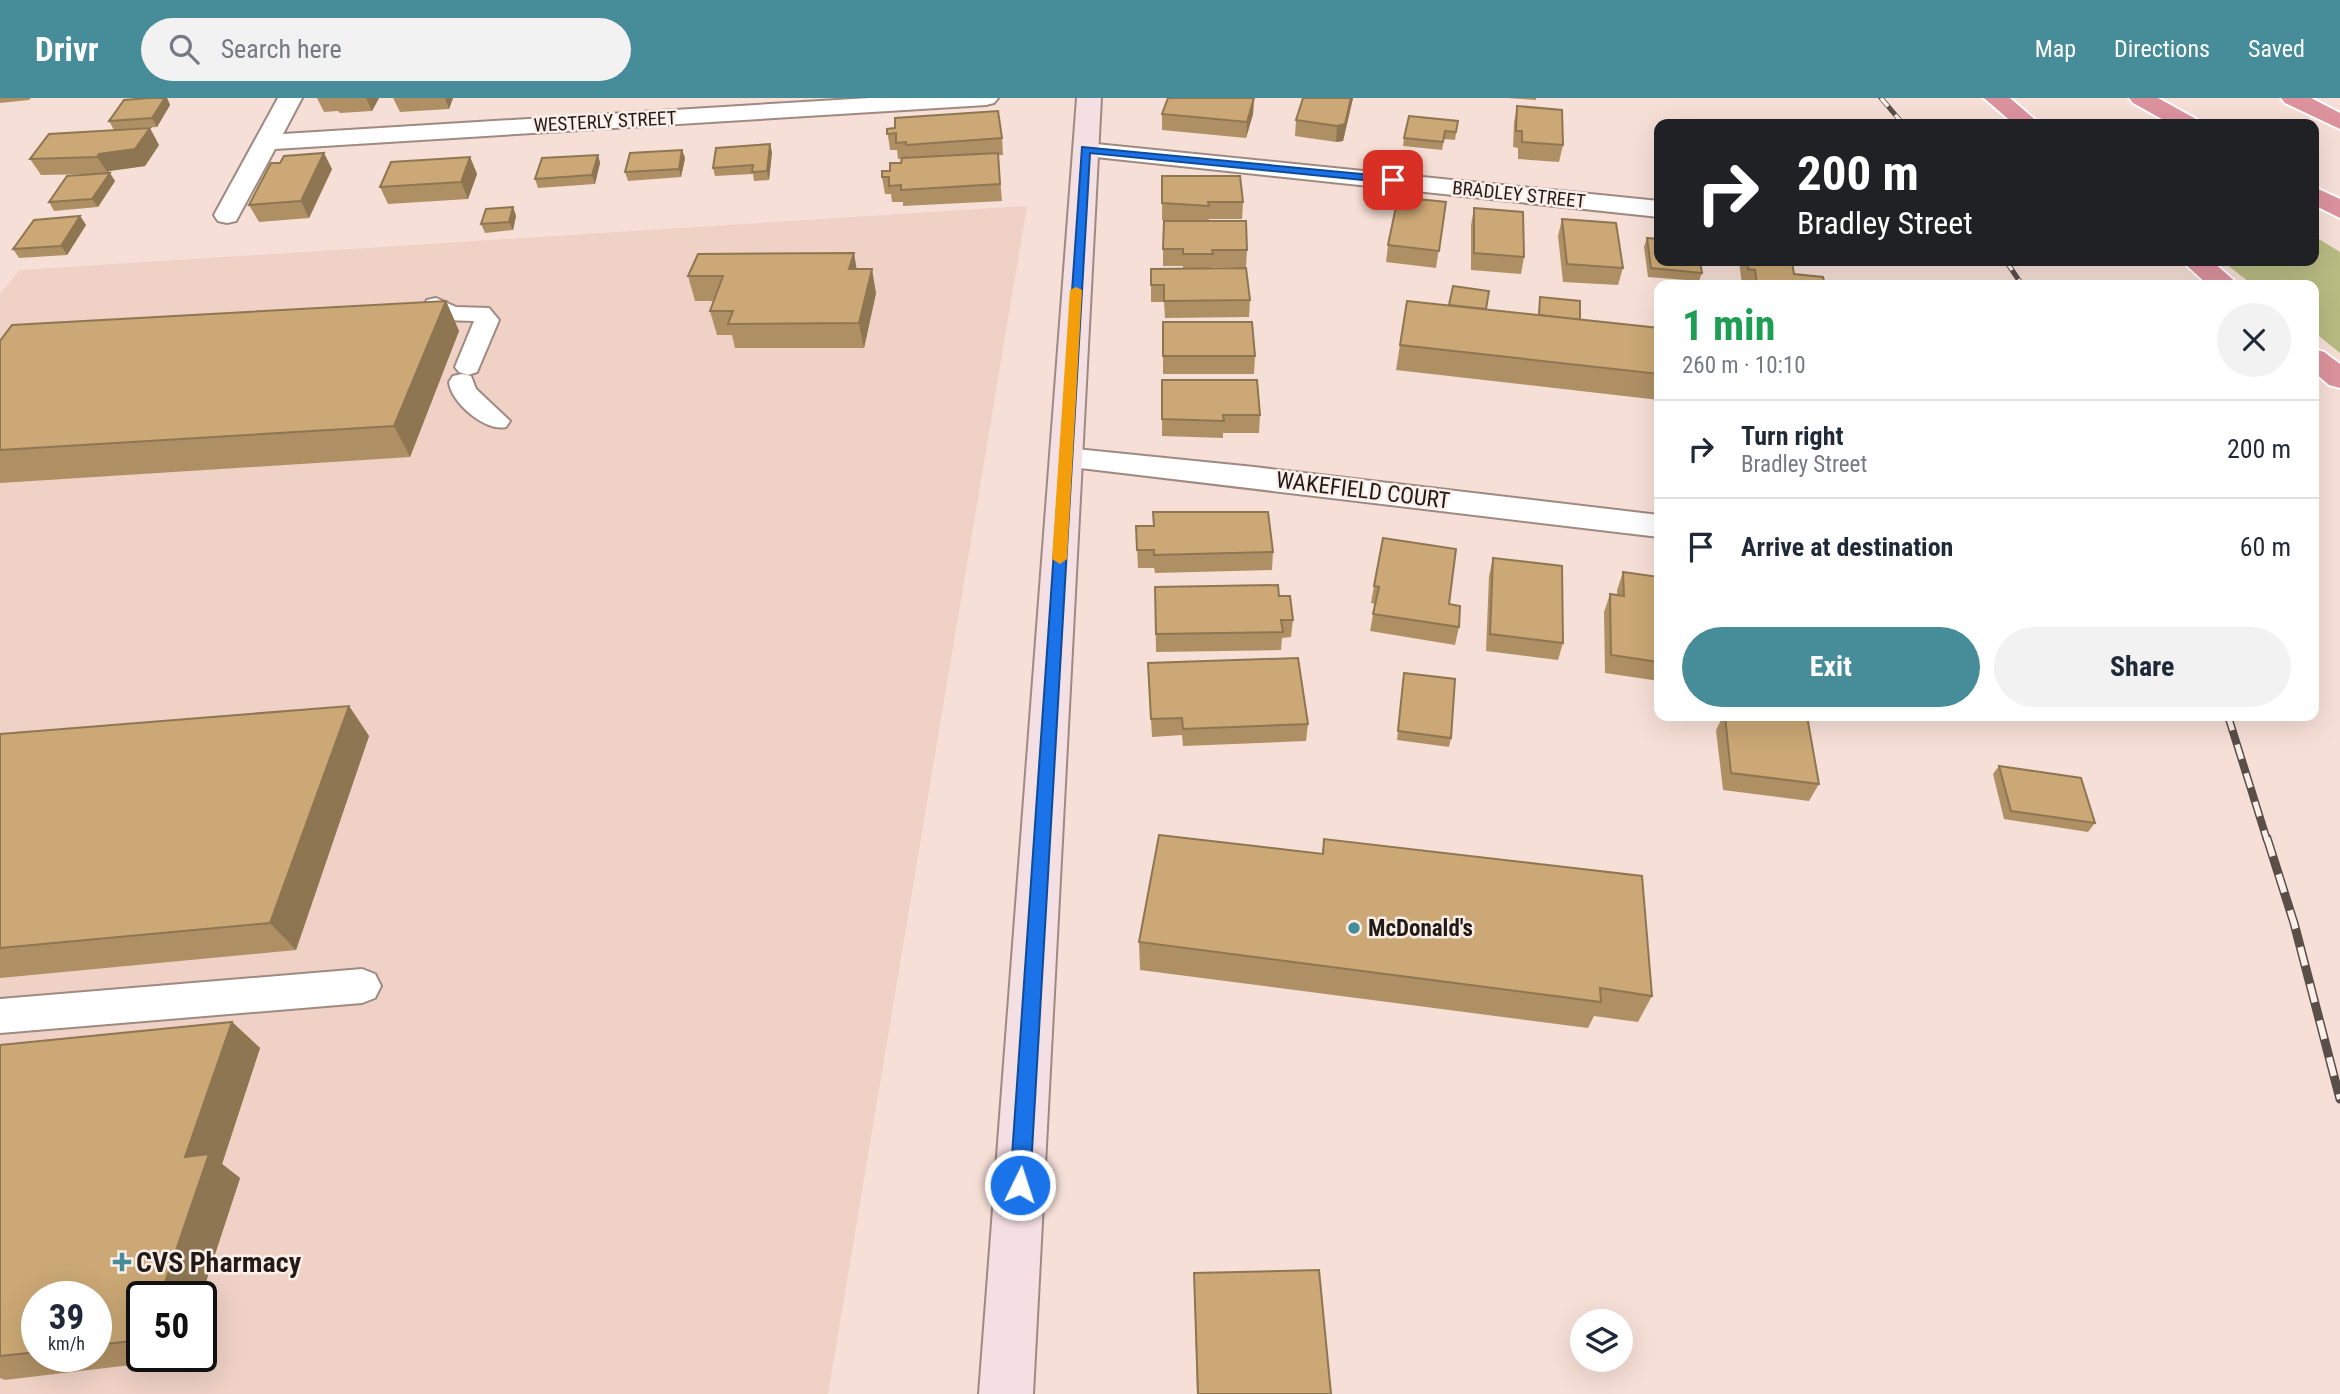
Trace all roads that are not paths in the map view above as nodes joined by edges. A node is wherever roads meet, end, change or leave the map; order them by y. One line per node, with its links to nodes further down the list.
1 (290, 98): 10 (street)
2 (986, 98): 10 (street, WESTERLY STREET)
3 (1089, 98): 11 (main road)
4 (1996, 98): 7 (highway)
5 (2141, 98): 8 (highway)
6 (2293, 98): 9 (highway)
7 (2022, 119)
8 (2179, 119)
9 (2340, 122)
10 (265, 142): 15 (street)
11 (1086, 150): 13 (street, BRADLEY STREET); 22 (main road)
12 (2319, 198): 14 (highway)
13 (1654, 208)
14 (2340, 210)
15 (227, 215)
16 (2201, 266): 17 (highway)
17 (2219, 280)
18 (436, 305): 21 (lane)
19 (2319, 362): 20 (highway)
20 (2340, 379)
21 (497, 421)
22 (1066, 458): 23 (street, WAKEFIELD COURT); 26 (main road)
23 (1654, 525)
24 (362, 986): 25 (lane)
25 (0, 1016)
26 (1006, 1394)

